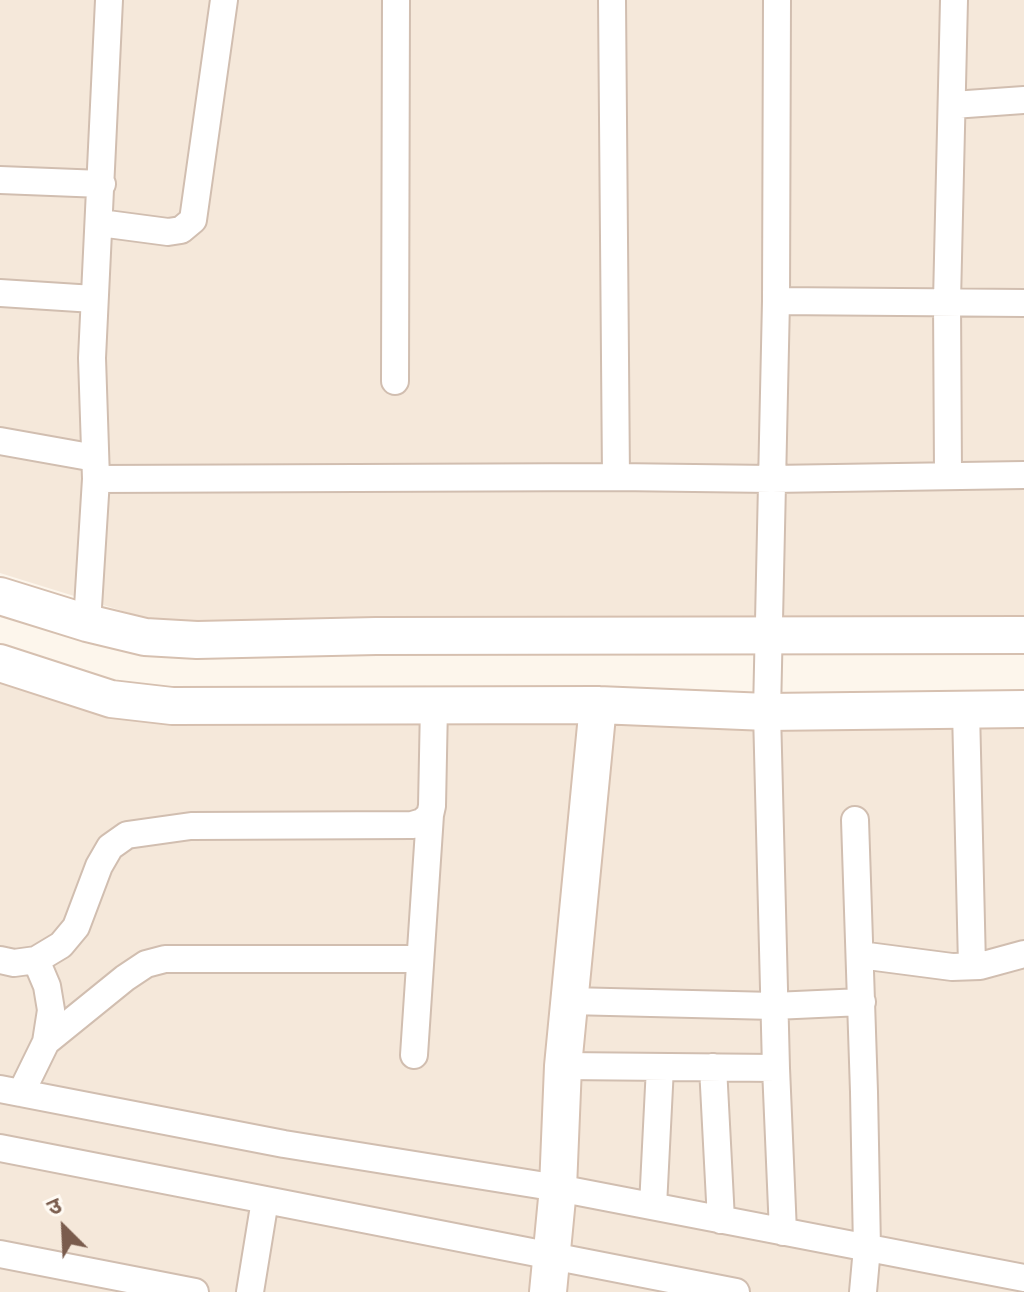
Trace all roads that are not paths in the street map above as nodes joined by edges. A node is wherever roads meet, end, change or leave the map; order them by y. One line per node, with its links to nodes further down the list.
1 (109, 0): 10 (street)
2 (224, 0): 11 (street)
3 (396, 0): 17 (street)
4 (612, 0): 22 (street)
5 (777, 0): 14 (street)
6 (954, 0): 8 (street)
7 (1024, 100): 8 (street)
8 (953, 105): 15 (street)
9 (0, 180): 10 (street)
10 (102, 184): 11 (street)
11 (100, 223): 13 (street)
12 (0, 293): 13 (street)
13 (94, 299): 19 (street)
14 (776, 301): 15 (street); 23 (street)
15 (947, 301): 16 (street); 20 (street)
16 (1024, 303)
17 (395, 381)
18 (0, 441): 19 (street)
19 (96, 468): 22 (street); 25 (street)
20 (948, 474): 21 (street); 23 (street)
21 (1024, 475)
22 (616, 477): 23 (street)
23 (772, 479): 27 (street)
24 (0, 596): 25 (street)
25 (87, 623): 27 (street)
26 (1024, 635): 27 (street)
27 (770, 636): 33 (street)
28 (0, 663): 29 (street)
29 (434, 705): 30 (street); 34 (street)
30 (598, 705): 33 (street); 42 (street)
31 (1024, 709): 32 (street)
32 (966, 710): 33 (street); 41 (street)
33 (767, 712): 44 (street)
34 (430, 815): 38 (street); 40 (street)
35 (855, 820): 37 (street)
36 (1024, 954): 41 (street)
37 (860, 955): 41 (street); 43 (street)
38 (420, 959): 45 (street); 46 (street)
39 (0, 960): 40 (street)
40 (36, 960): 45 (street)
41 (972, 966)
42 (569, 1001): 44 (street); 47 (street)
43 (862, 1002): 44 (street); 58 (street)
44 (774, 1006): 50 (street)
45 (46, 1042): 51 (street)
46 (414, 1055)
47 (563, 1066): 48 (street); 53 (street)
48 (660, 1067): 49 (street); 55 (street)
49 (713, 1067): 50 (street); 56 (street)
50 (776, 1068): 57 (street)
51 (11, 1091): 53 (street)
52 (0, 1148): 54 (street)
53 (558, 1188): 55 (street); 60 (street)
54 (265, 1200): 60 (street); 63 (street)
55 (653, 1206): 56 (street)
56 (721, 1220): 57 (street)
57 (783, 1232): 58 (street)
58 (867, 1248): 61 (street); 66 (street)
59 (0, 1254): 62 (street)
60 (552, 1257): 64 (street); 65 (street)
61 (1024, 1278)
62 (195, 1292)
63 (250, 1292)
64 (548, 1292)
65 (736, 1292)
66 (863, 1292)

